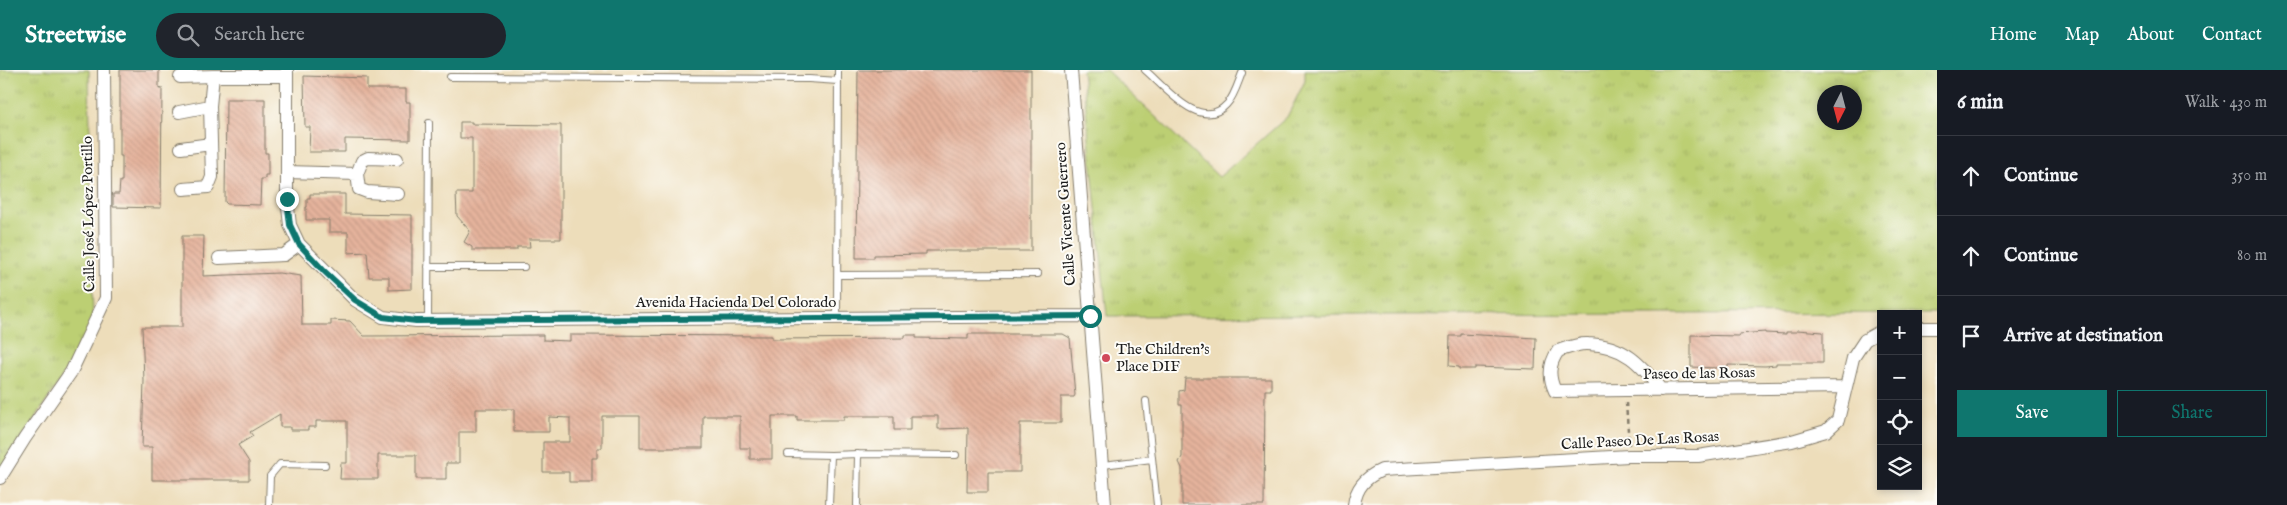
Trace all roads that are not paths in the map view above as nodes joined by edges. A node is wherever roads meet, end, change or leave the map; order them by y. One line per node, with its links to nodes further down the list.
1 (104, 70): 46 (street, Calle José López Portillo)
2 (810, 70): 11 (lane)
3 (838, 70): 12 (lane)
4 (1071, 70): 29 (street, Calle Vicente Guerrero)
5 (1145, 70): 7 (lane)
6 (287, 73): 8 (street); 19 (street)
7 (1242, 73)
8 (213, 76): 9 (street); 13 (street)
9 (180, 77)
10 (450, 78): 11 (lane)
11 (809, 79): 12 (lane)
12 (838, 81): 28 (lane)
13 (210, 106): 14 (street); 16 (street)
14 (179, 112)
15 (429, 123): 25 (lane)
16 (211, 144): 17 (street); 21 (street)
17 (181, 148)
18 (397, 159): 20 (street)
19 (287, 172): 20 (street); 23 (street)
20 (358, 174): 22 (street)
21 (183, 188)
22 (398, 194)
23 (299, 244): 24 (street); 31 (street, Avenida Hacienda Del Colorado)
24 (219, 258)
25 (428, 267): 26 (lane); 31 (lane)
26 (524, 267)
27 (1038, 274): 28 (lane)
28 (838, 275): 30 (lane)
29 (1090, 316): 30 (street, Avenida Hacienda Del Colorado); 45 (street, Calle Vicente Guerrero)
30 (837, 318): 31 (street, Avenida Hacienda Del Colorado)
31 (428, 321)
32 (1922, 328): 33 (street)
33 (1937, 328): 35 (street)
34 (1877, 334): 36 (street, Calle Paseo De Las Rosas)
35 (1937, 334)
36 (1845, 387): 37 (street, Paseo de las Rosas); 52 (street, Calle Paseo De Las Rosas)
37 (1661, 390): 37 (street, Paseo de las Rosas)
38 (1146, 401): 43 (lane)
39 (788, 454): 41 (lane)
40 (858, 454): 41 (lane); 42 (lane); 49 (lane)
41 (830, 455): 48 (lane)
42 (956, 456)
43 (1152, 459): 45 (lane); 51 (lane)
44 (325, 465): 47 (lane)
45 (1103, 465): 50 (street, Calle Vicente Guerrero)
46 (0, 478)
47 (269, 505)
48 (829, 505)
49 (857, 505)
50 (1105, 505)
51 (1157, 505)
52 (1354, 505)

